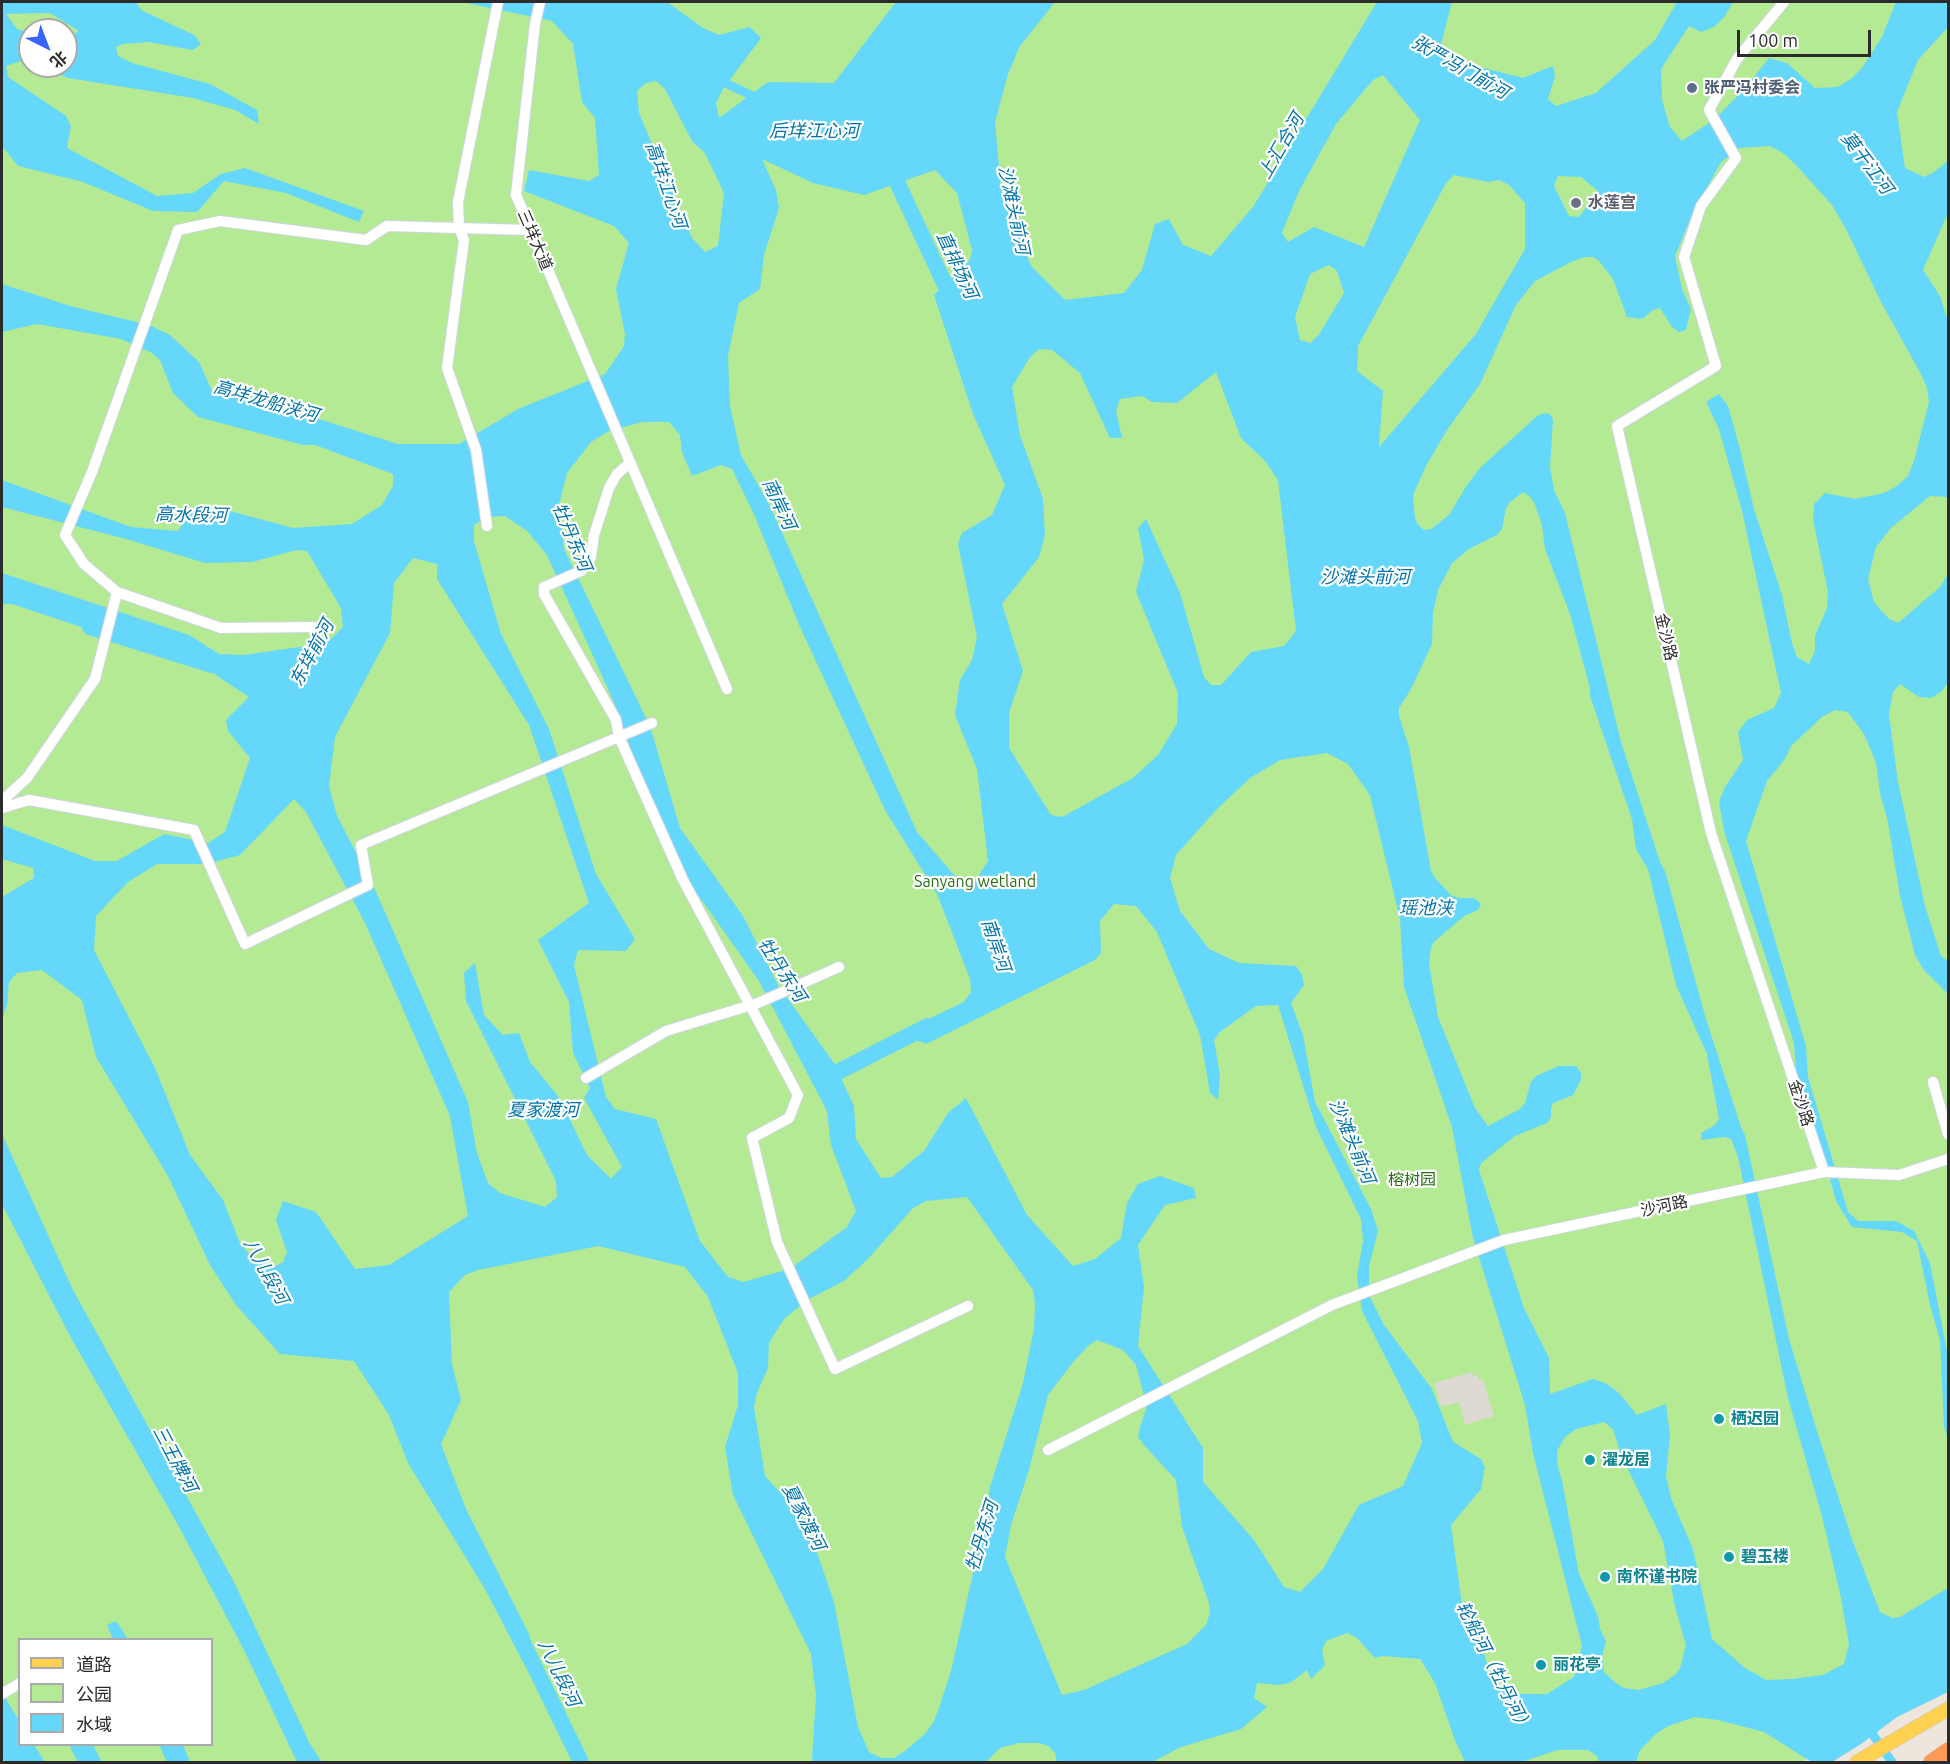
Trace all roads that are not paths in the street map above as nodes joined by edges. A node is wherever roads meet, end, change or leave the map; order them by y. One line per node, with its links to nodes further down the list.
1 (498, 2): 4 (street)
2 (540, 2): 5 (street, 三垟大道)
3 (1784, 2): 21 (street, 金沙路)
4 (459, 228): 5 (street); 7 (street); 8 (street)
5 (530, 230): 6 (street, 三垟大道)
6 (630, 463): 10 (street); 12 (street)
7 (486, 522)
8 (116, 596): 9 (street); 13 (street)
9 (313, 627)
10 (727, 689)
11 (652, 723): 12 (street)
12 (619, 737): 14 (street); 16 (street)
13 (2, 801)
14 (2, 808)
15 (839, 967): 16 (street)
16 (754, 1004): 17 (street); 22 (street)
17 (586, 1078)
18 (1933, 1082): 19 (street)
19 (1948, 1134)
20 (1948, 1159): 21 (street, 沙河路)
21 (1824, 1172): 23 (street, 沙河路)
22 (968, 1306)
23 (1048, 1450)
24 (18, 1684): 25 (street)
25 (4, 1692)
26 (1948, 1709): 28 (main road)
27 (1948, 1750): 29 (highway)
28 (1857, 1762)
29 (1931, 1762)

